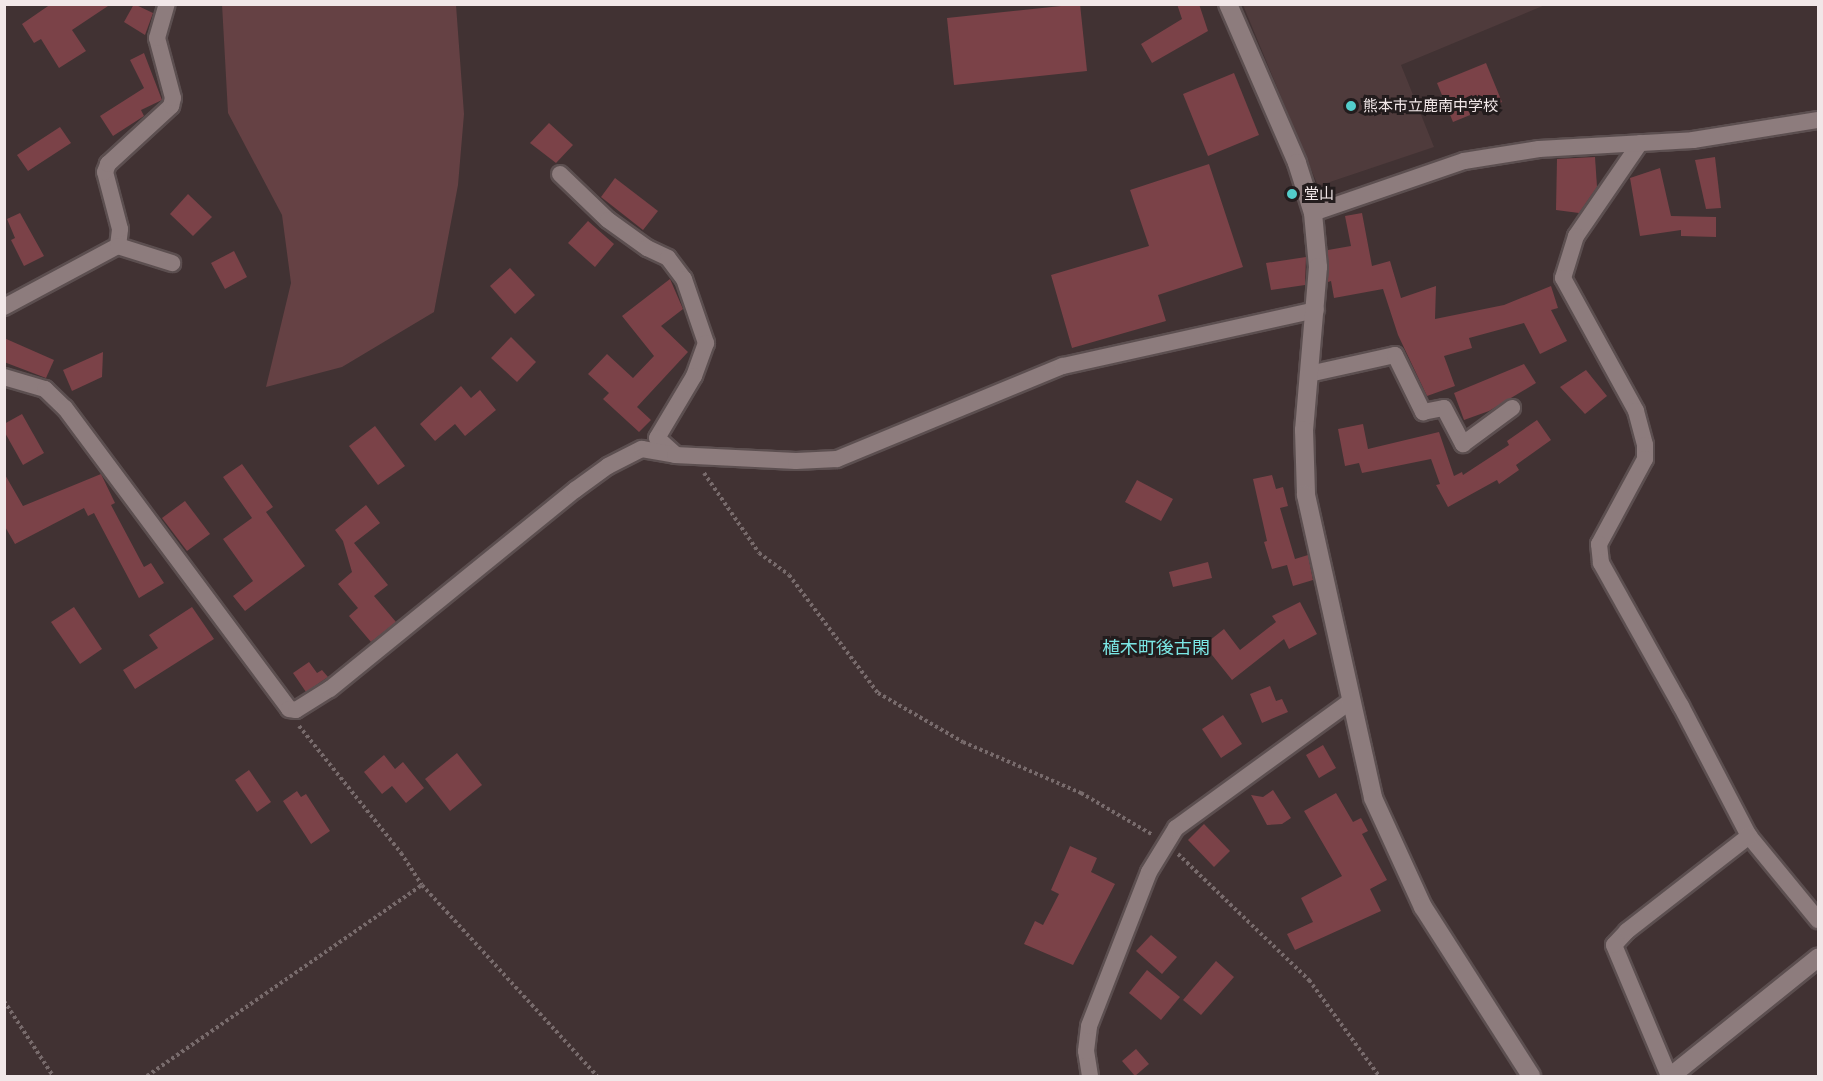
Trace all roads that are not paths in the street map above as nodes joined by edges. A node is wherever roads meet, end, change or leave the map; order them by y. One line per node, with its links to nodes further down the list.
1 (167, 4): 7 (street)
2 (1228, 4): 6 (street)
3 (1818, 120): 4 (street)
4 (1641, 143): 6 (street); 16 (street)
5 (561, 174): 14 (street)
6 (1313, 213): 10 (street)
7 (118, 246): 8 (street); 9 (street)
8 (172, 263)
9 (4, 307)
10 (1316, 310): 11 (street); 14 (street)
11 (1309, 374): 13 (street); 15 (street)
12 (4, 377): 14 (street)
13 (1512, 408)
14 (684, 455)
15 (1350, 701): 19 (street); 20 (street)
16 (1749, 836): 17 (street); 21 (street)
17 (1818, 920)
18 (1818, 958): 21 (street)
19 (1090, 1077)
20 (1531, 1077)
21 (1670, 1077)

